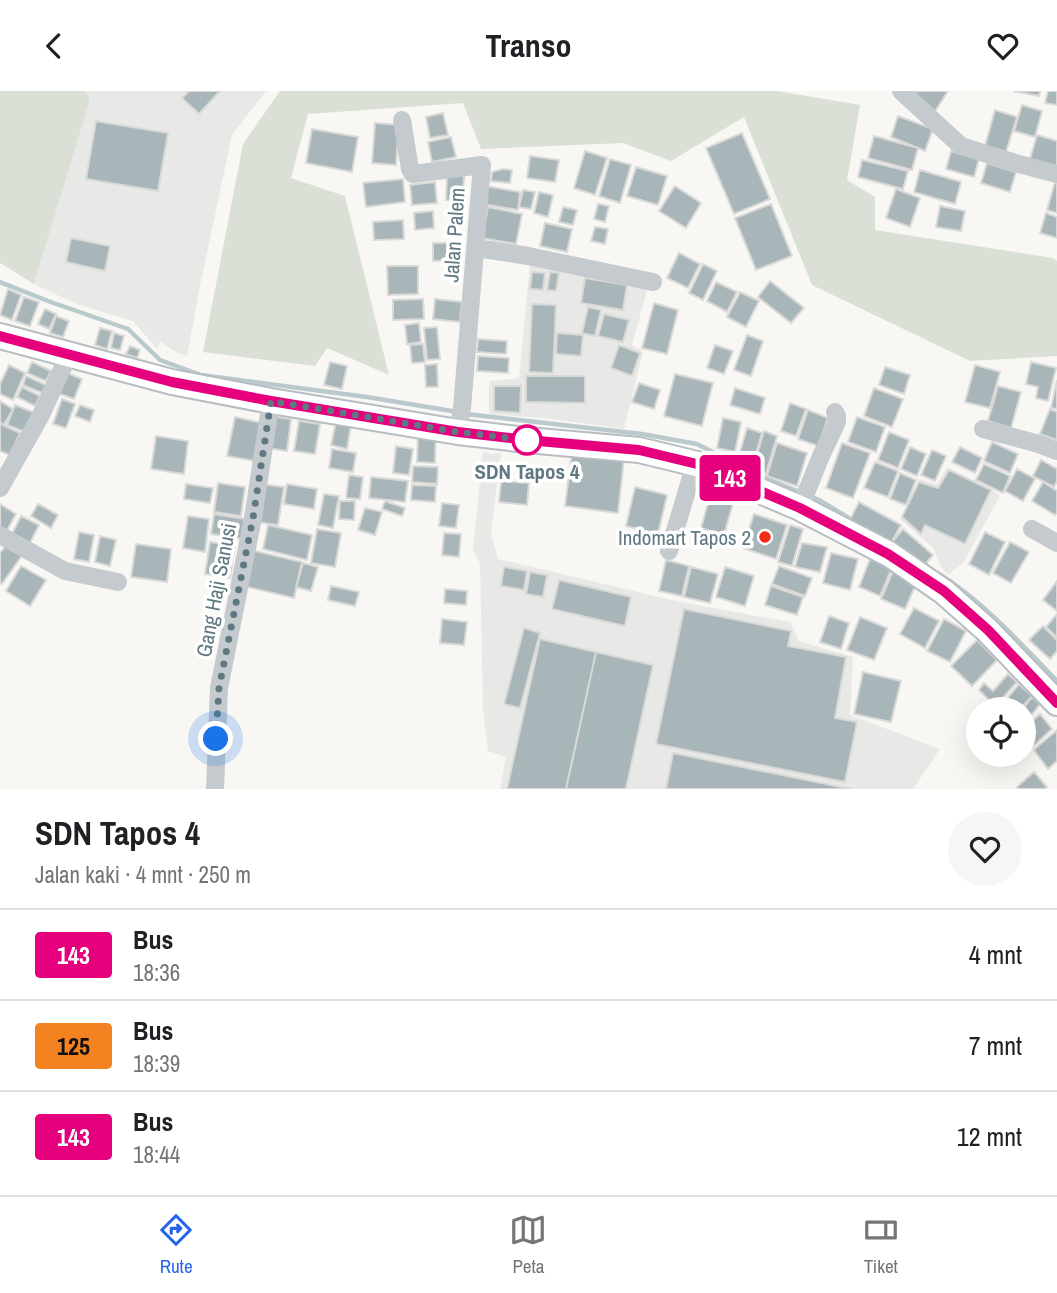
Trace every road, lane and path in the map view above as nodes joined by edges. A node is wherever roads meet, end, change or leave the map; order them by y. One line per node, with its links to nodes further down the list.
1 (901, 91): 3 (street)
2 (402, 120): 4 (street, Jalan Palem)
3 (1057, 174)
4 (476, 248): 5 (street); 10 (street, Jalan Palem)
5 (653, 282)
6 (0, 336): 7 (main road)
7 (68, 356): 8 (main road); 14 (street)
8 (271, 401): 10 (main road); 22 (street, Gang Haji Sanusi)
9 (835, 412): 15 (street)
10 (460, 420): 13 (main road)
11 (983, 429): 12 (street)
12 (1057, 451)
13 (695, 464): 15 (main road); 19 (street)
14 (0, 488)
15 (803, 498): 21 (main road)
16 (1032, 529): 18 (street)
17 (0, 535): 20 (street)
18 (1057, 543)
19 (669, 551)
20 (118, 582)
21 (1057, 703)
22 (215, 789)

